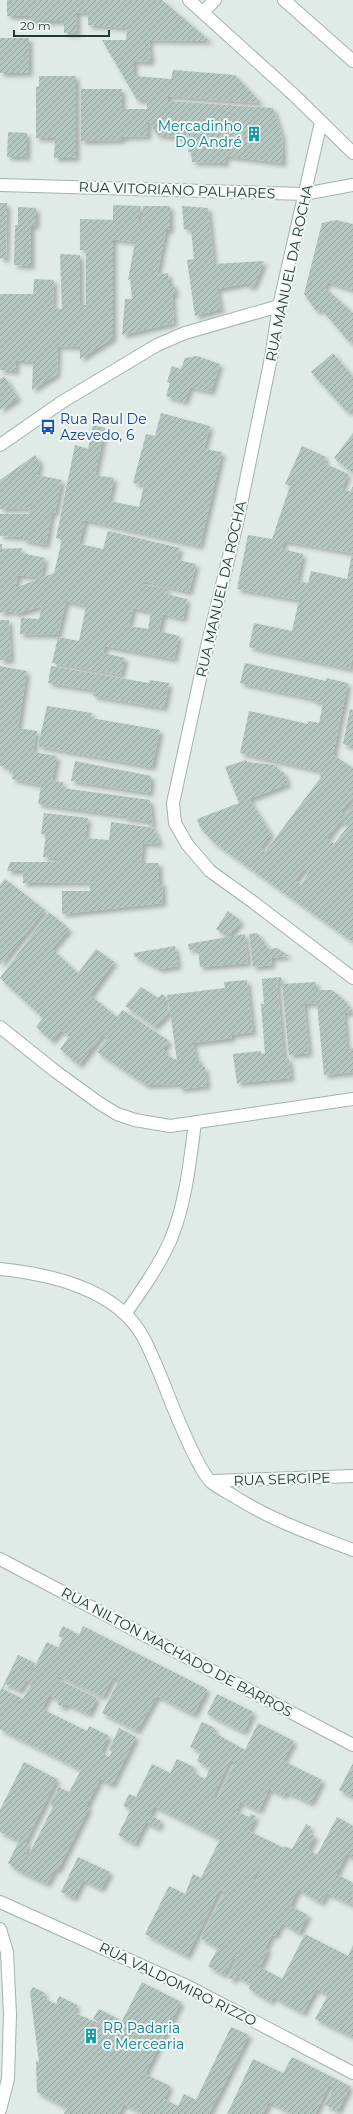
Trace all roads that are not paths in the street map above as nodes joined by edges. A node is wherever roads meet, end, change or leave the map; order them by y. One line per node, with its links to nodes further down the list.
1 (189, 0): 4 (street)
2 (215, 0): 4 (street)
3 (284, 0): 5 (street)
4 (203, 12): 6 (street)
5 (353, 61)
6 (321, 122): 7 (street); 10 (street, RUA MANUEL DA ROCHA)
7 (353, 152)
8 (0, 185): 10 (street, RUA VITORIANO PALHARES)
9 (353, 185): 10 (street, RUA VITORIANO PALHARES)
10 (304, 194): 11 (street, RUA MANUEL DA ROCHA)
11 (279, 306): 12 (street); 13 (street, RUA MANUEL DA ROCHA)
12 (0, 444)
13 (353, 978)
14 (0, 1027): 16 (street)
15 (353, 1099): 16 (street)
16 (195, 1122): 18 (street)
17 (0, 1269): 18 (street)
18 (125, 1314): 20 (street)
19 (353, 1476): 20 (street, RUA SERGIPE)
20 (211, 1481): 21 (street)
21 (353, 1550)
22 (0, 1559): 23 (street, RUA NILTON MACHADO DE BARROS)
23 (353, 1745)
24 (0, 1902): 26 (street, RUA VALDOMIRO RIZZO)
25 (0, 1929): 27 (street)
26 (353, 2073)
27 (0, 2110)

